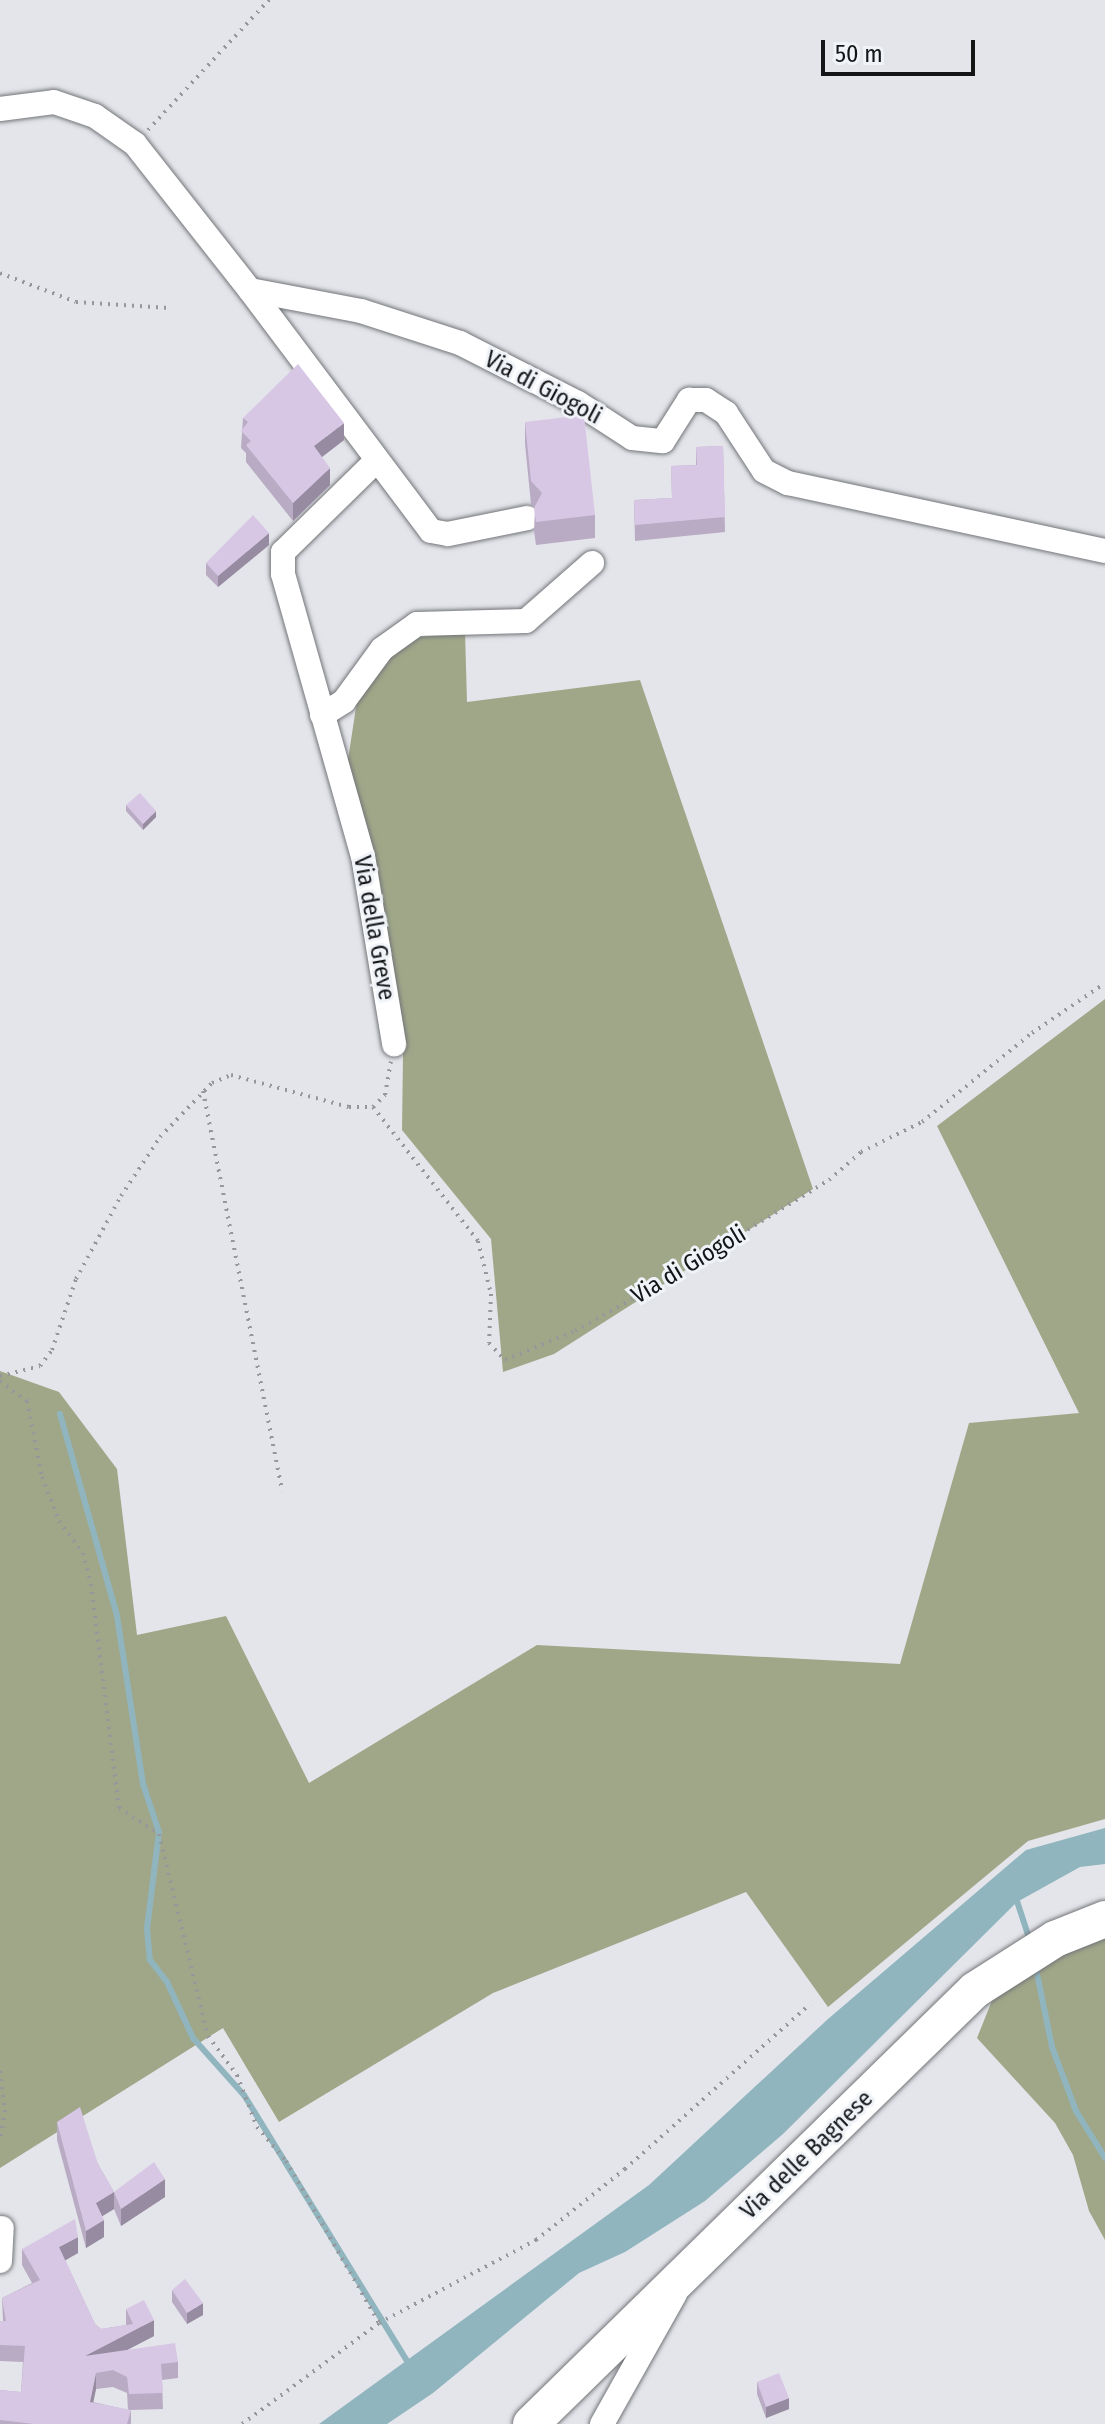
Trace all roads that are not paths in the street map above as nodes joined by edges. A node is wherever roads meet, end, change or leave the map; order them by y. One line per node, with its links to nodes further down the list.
1 (0, 109): 2 (street)
2 (250, 290): 3 (street); 5 (street, Via di Giogoli)
3 (376, 461): 4 (street); 7 (street, Via della Greve)
4 (527, 518)
5 (1105, 551)
6 (592, 563): 7 (street)
7 (322, 715): 8 (street, Via della Greve)
8 (394, 1044)
9 (1105, 1919): 12 (main road, Via delle Bagnese)
10 (2, 2228): 11 (street)
11 (0, 2261)
12 (682, 2277): 13 (main road, Via delle Bagnese); 14 (street)
13 (531, 2424)
14 (602, 2424)

